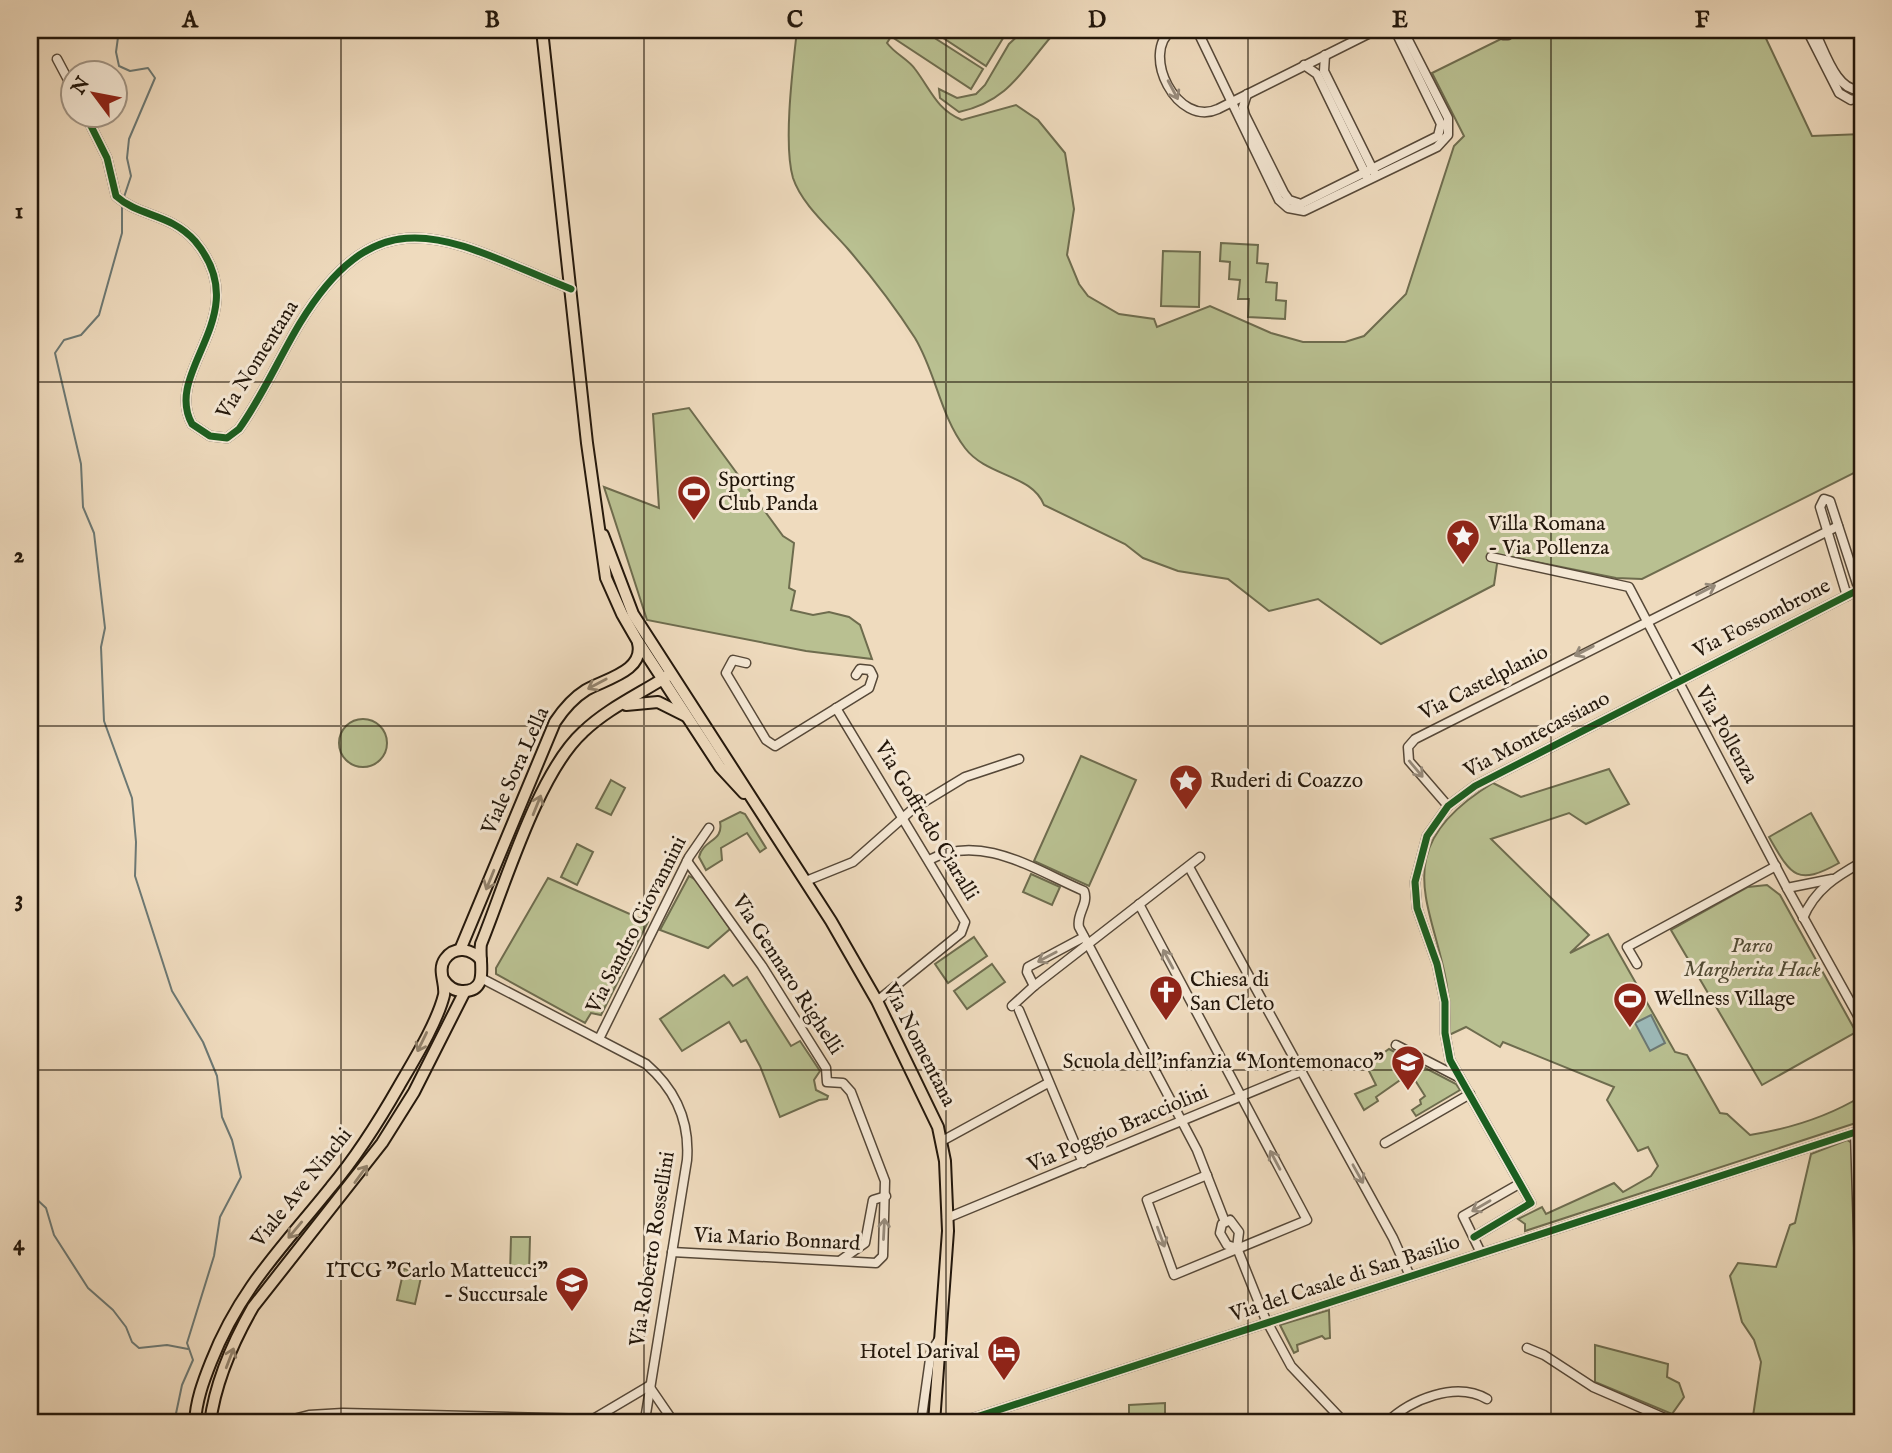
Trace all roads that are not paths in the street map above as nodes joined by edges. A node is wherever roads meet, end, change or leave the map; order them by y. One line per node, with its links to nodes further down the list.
1 (542, 30): 23 (main road, Via Nomentana)
2 (1172, 30): 19 (street, one-way to 19)
3 (1197, 30): 19 (street)
4 (1376, 30): 11 (street)
5 (1395, 30): 15 (street)
6 (1403, 30): 15 (street)
7 (1500, 30): 8 (street)
8 (1510, 30)
9 (1807, 30): 18 (street)
10 (1814, 30): 16 (street)
11 (1325, 55): 14 (street); 21 (street)
12 (57, 59): 13 (street)
13 (60, 64)
14 (1304, 65): 17 (street); 21 (street)
15 (1421, 72): 21 (street)
16 (1862, 89)
17 (1247, 94): 19 (street); 22 (street)
18 (1862, 97)
19 (1232, 102): 22 (street)
20 (93, 130): 23 (street, Via Nomentana)
21 (1371, 175): 22 (street)
22 (1288, 204)
23 (571, 289): 26 (main road, Via Nomentana)
24 (1838, 526): 25 (street); 25 (street); 28 (street)
25 (1826, 529): 29 (street); 30 (street, one-way to 25)
26 (603, 535): 31 (main road, Via Nomentana); 34 (main road, Via Nomentana)
27 (1491, 557): 30 (street, Via Pollenza)
28 (1861, 589): 29 (street, Via Fossombrone)
29 (1847, 596): 35 (street, Via Fossombrone)
30 (1645, 621): 35 (street, Via Pollenza); 41 (street, Via Castelplanio, one-way to 41)
31 (638, 640): 34 (main road, Via Nomentana); 56 (main road, Viale Sora Lella, one-way to 56)
32 (746, 663): 36 (street)
33 (856, 675): 36 (street)
34 (667, 676): 37 (main road, Viale Sora Lella); 38 (main road, Via Nomentana); 40 (main road, Via Nomentana)
35 (1677, 681): 41 (street, Via Montecassiano); 48 (street, Via Pollenza)
36 (836, 708): 42 (street, Via Goffredo Ciaralli)
37 (610, 710): 38 (main road, Viale Sora Lella); 57 (main road, Viale Sora Lella, one-way to 37)
38 (688, 718): 40 (main road, Via Nomentana)
39 (1020, 759): 42 (street)
40 (754, 802): 51 (main road, Via Nomentana)
41 (1448, 806): 68 (street, Via Montecassiano)
42 (904, 817): 46 (street, Via Goffredo Ciaralli); 51 (street)
43 (709, 828): 45 (street, Via Sandro Giovannini)
44 (1200, 858): 49 (street)
45 (687, 860): 65 (street, Via Sandro Giovannini); 79 (street, Via Gennaro Righelli)
46 (929, 860): 55 (street); 63 (street, Via Goffredo Ciaralli)
47 (1862, 862): 50 (street)
48 (1776, 866): 52 (street, Via Pollenza); 58 (street)
49 (1189, 867): 53 (street); 67 (street)
50 (1833, 878): 52 (street); 54 (street)
51 (806, 881): 63 (main road, Via Nomentana)
52 (1787, 888): 54 (street, Via Pollenza)
53 (1139, 904): 55 (street); 71 (street, one-way to 53)
54 (1803, 918): 64 (street, Via Pollenza)
55 (1086, 941): 61 (street); 61 (street, one-way to 61); 72 (street)
56 (460, 950): 57 (main road); 60 (main road)
57 (481, 960): 59 (main road)
58 (1637, 964)
59 (481, 978): 62 (main road); 65 (street, Via Roberto Rossellini)
60 (443, 979): 62 (main road); 99 (main road, Viale Ave Ninchi, one-way to 99)
61 (1034, 986): 69 (street)
62 (465, 991): 100 (main road, Viale Ave Ninchi, one-way to 62)
63 (877, 1000): 74 (main road, Via Nomentana)
64 (1862, 1023)
65 (599, 1039): 84 (street, Via Roberto Rossellini)
66 (1396, 1045): 68 (street)
67 (1302, 1071): 71 (street, Via Poggio Bracciolini); 88 (street, one-way to 88)
68 (1460, 1078): 70 (street, Via Montecassiano)
69 (1048, 1083): 74 (street); 76 (street)
70 (1470, 1094): 75 (street); 78 (street, Via Montecassiano)
71 (1241, 1097): 72 (street, Via Poggio Bracciolini); 83 (street, one-way to 71)
72 (1183, 1121): 76 (street, Via Poggio Bracciolini); 77 (street)
73 (1859, 1131): 85 (street, Via del Casale di San Basilio); 89 (street)
74 (942, 1141): 80 (main road, Via Nomentana)
75 (1385, 1143)
76 (1083, 1163): 80 (street, Via Poggio Bracciolini)
77 (1208, 1175): 81 (street); 83 (street, one-way to 83)
78 (1519, 1184): 82 (street, Via Montecassiano); 82 (street, one-way to 82)
79 (886, 1196): 86 (street); 87 (street, Via Gennaro Righelli, one-way to 79)
80 (947, 1218): 91 (main road, Via Nomentana)
81 (1225, 1222): 83 (street); 83 (street)
82 (1474, 1237): 85 (street)
83 (1237, 1248): 90 (street)
84 (672, 1252): 86 (street, Via Mario Bonnard); 93 (street, Via Roberto Rossellini)
85 (1481, 1253): 88 (street, Via del Casale di San Basilio)
86 (836, 1261): 87 (street, Via Mario Bonnard)
87 (880, 1261)
88 (1410, 1276): 90 (street, Via del Casale di San Basilio)
89 (1860, 1297)
90 (1267, 1322): 105 (street, Via del Casale di San Basilio); 106 (street)
91 (941, 1336): 103 (street, Via Nomentana); 104 (main road, Via Nomentana)
92 (1527, 1348): 108 (street)
93 (649, 1386): 95 (street); 97 (street, Via Roberto Rossellini); 98 (street)
94 (1488, 1399): 107 (street)
95 (593, 1419): 96 (street); 97 (street)
96 (496, 1420): 101 (street)
97 (645, 1420): 98 (street)
98 (673, 1422): 102 (street)
99 (195, 1423)
100 (210, 1423)
101 (282, 1423)
102 (749, 1423)
103 (921, 1423)
104 (934, 1423)
105 (958, 1423)
106 (1345, 1423)
107 (1387, 1423)
108 (1676, 1423)

